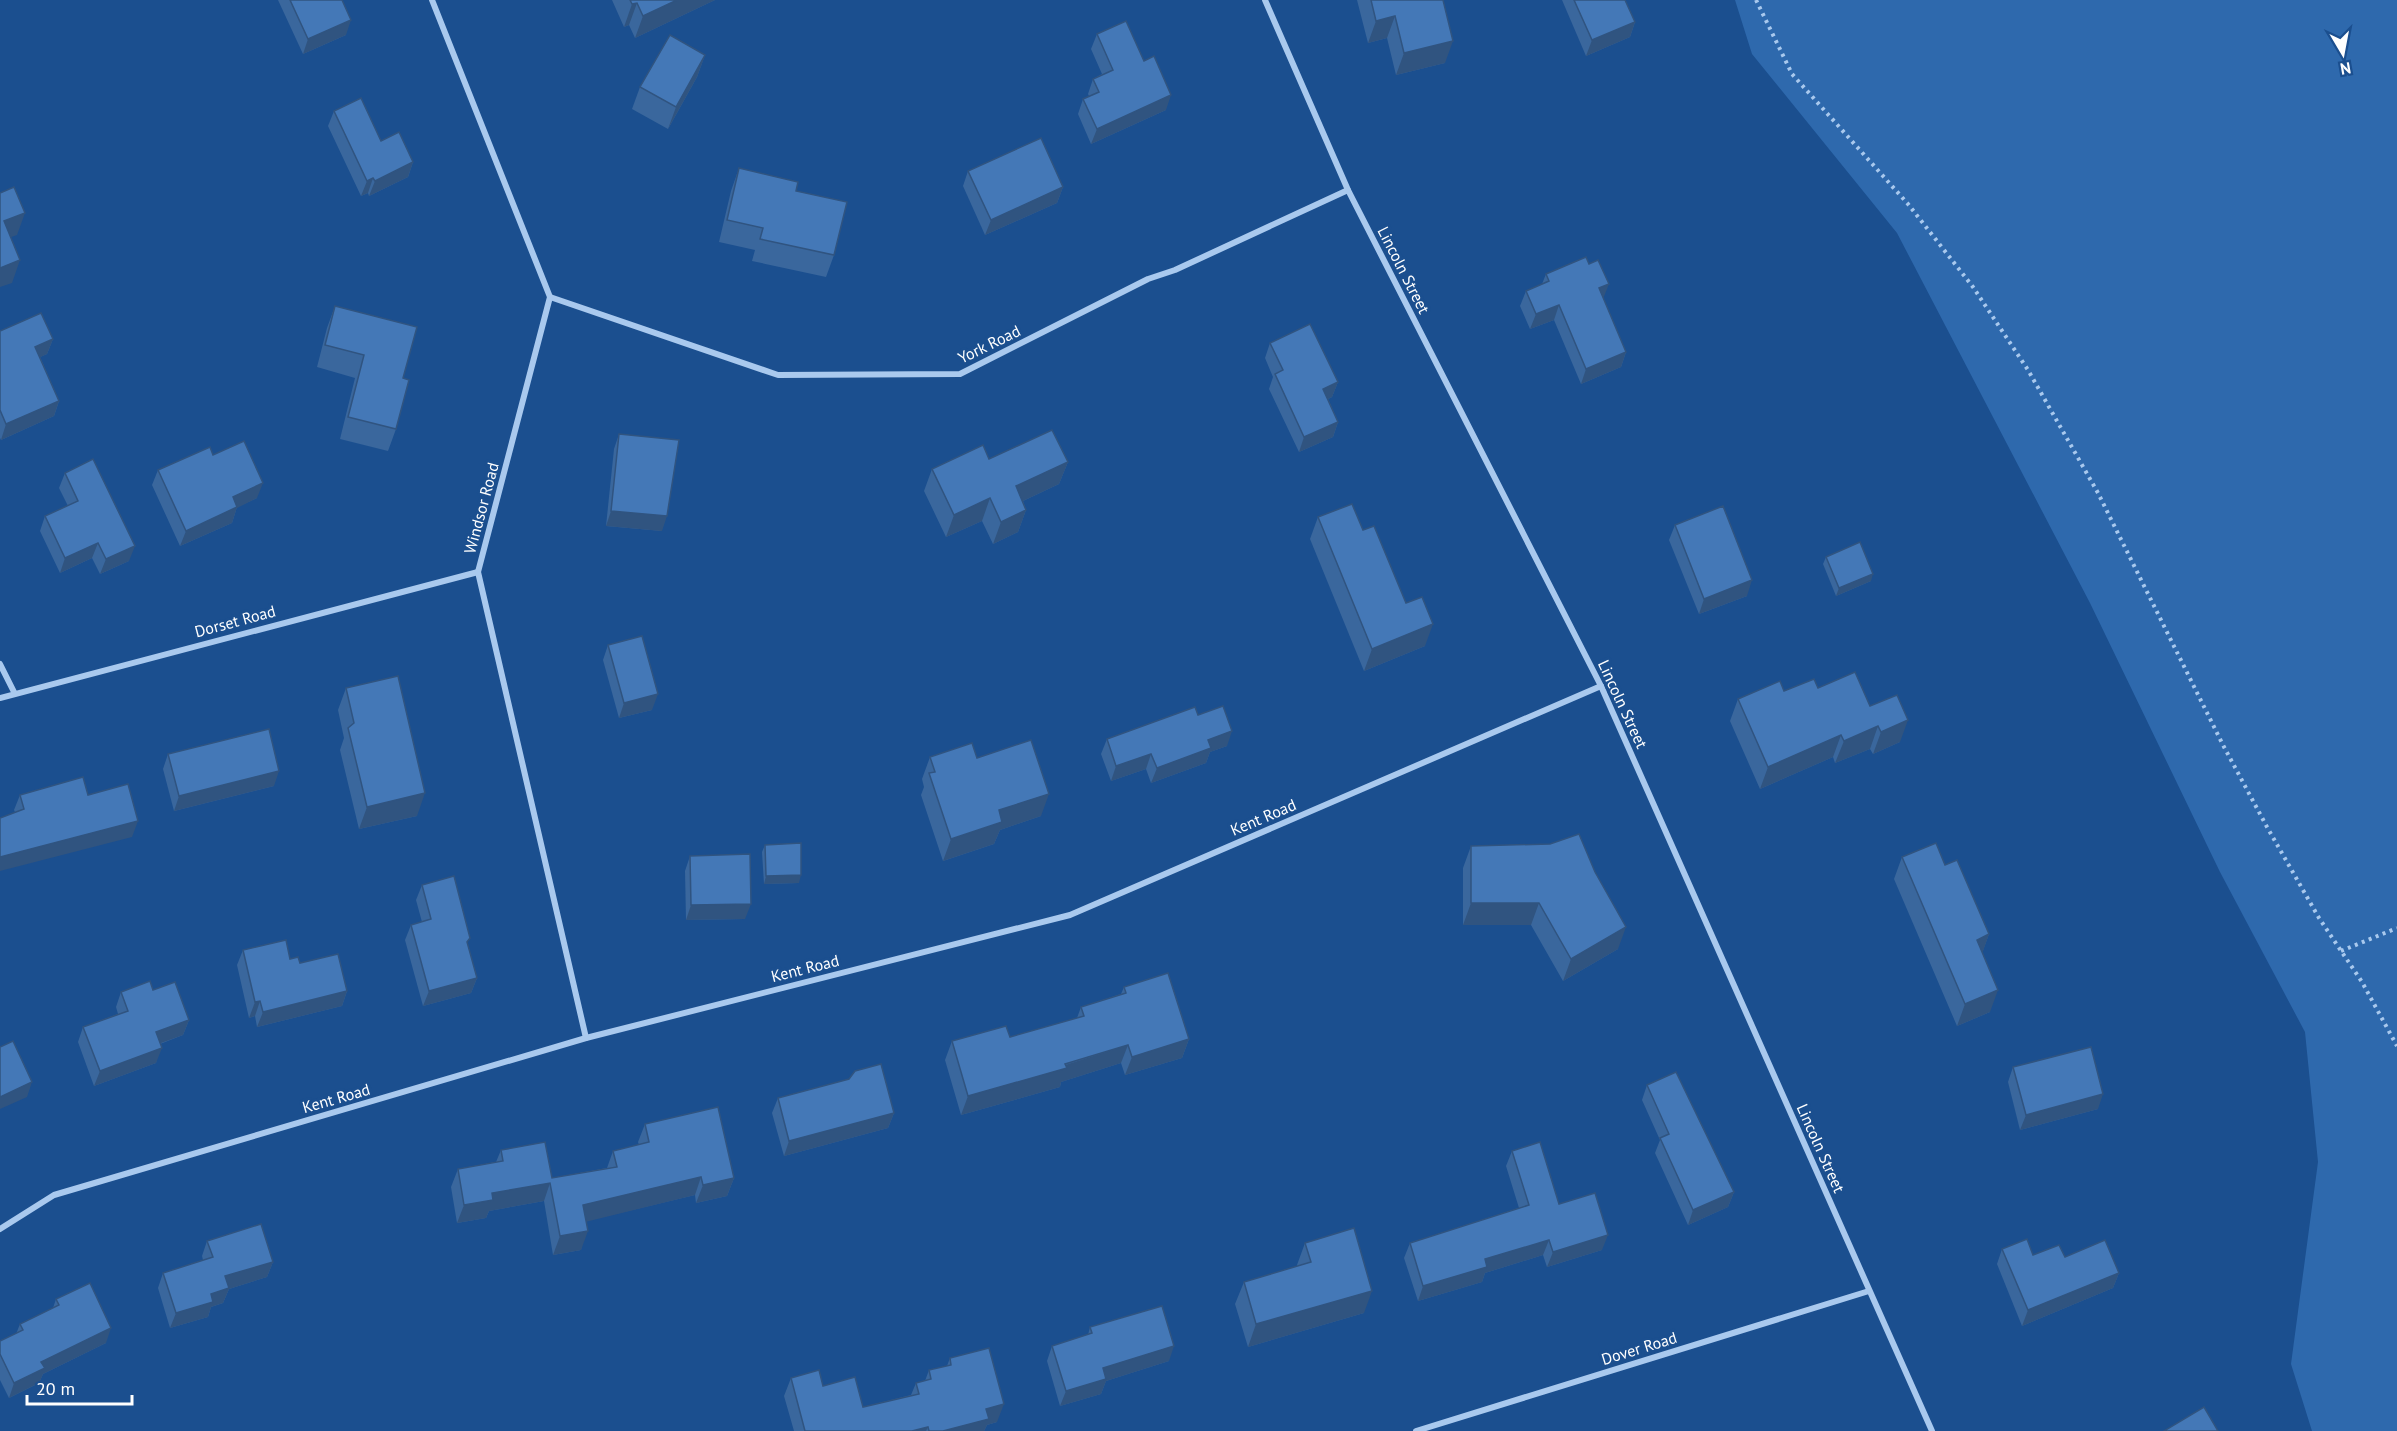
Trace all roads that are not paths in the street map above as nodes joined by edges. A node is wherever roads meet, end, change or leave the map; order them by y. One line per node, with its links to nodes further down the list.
1 (432, 0): 4 (street)
2 (1265, 0): 3 (street, Lincoln Street)
3 (1348, 190): 4 (street, York Road); 7 (street, Lincoln Street)
4 (550, 297): 5 (street, Windsor Road)
5 (478, 572): 8 (street, Dorset Road); 10 (street, Windsor Road)
6 (0, 664): 8 (street)
7 (1601, 686): 10 (street, Kent Road); 12 (street, Lincoln Street)
8 (14, 692): 9 (street, Dorset Road)
9 (0, 698)
10 (586, 1038): 11 (street, Kent Road)
11 (0, 1229)
12 (1869, 1291): 13 (street, Dover Road); 14 (street, Lincoln Street)
13 (1416, 1431)
14 (1932, 1431)

